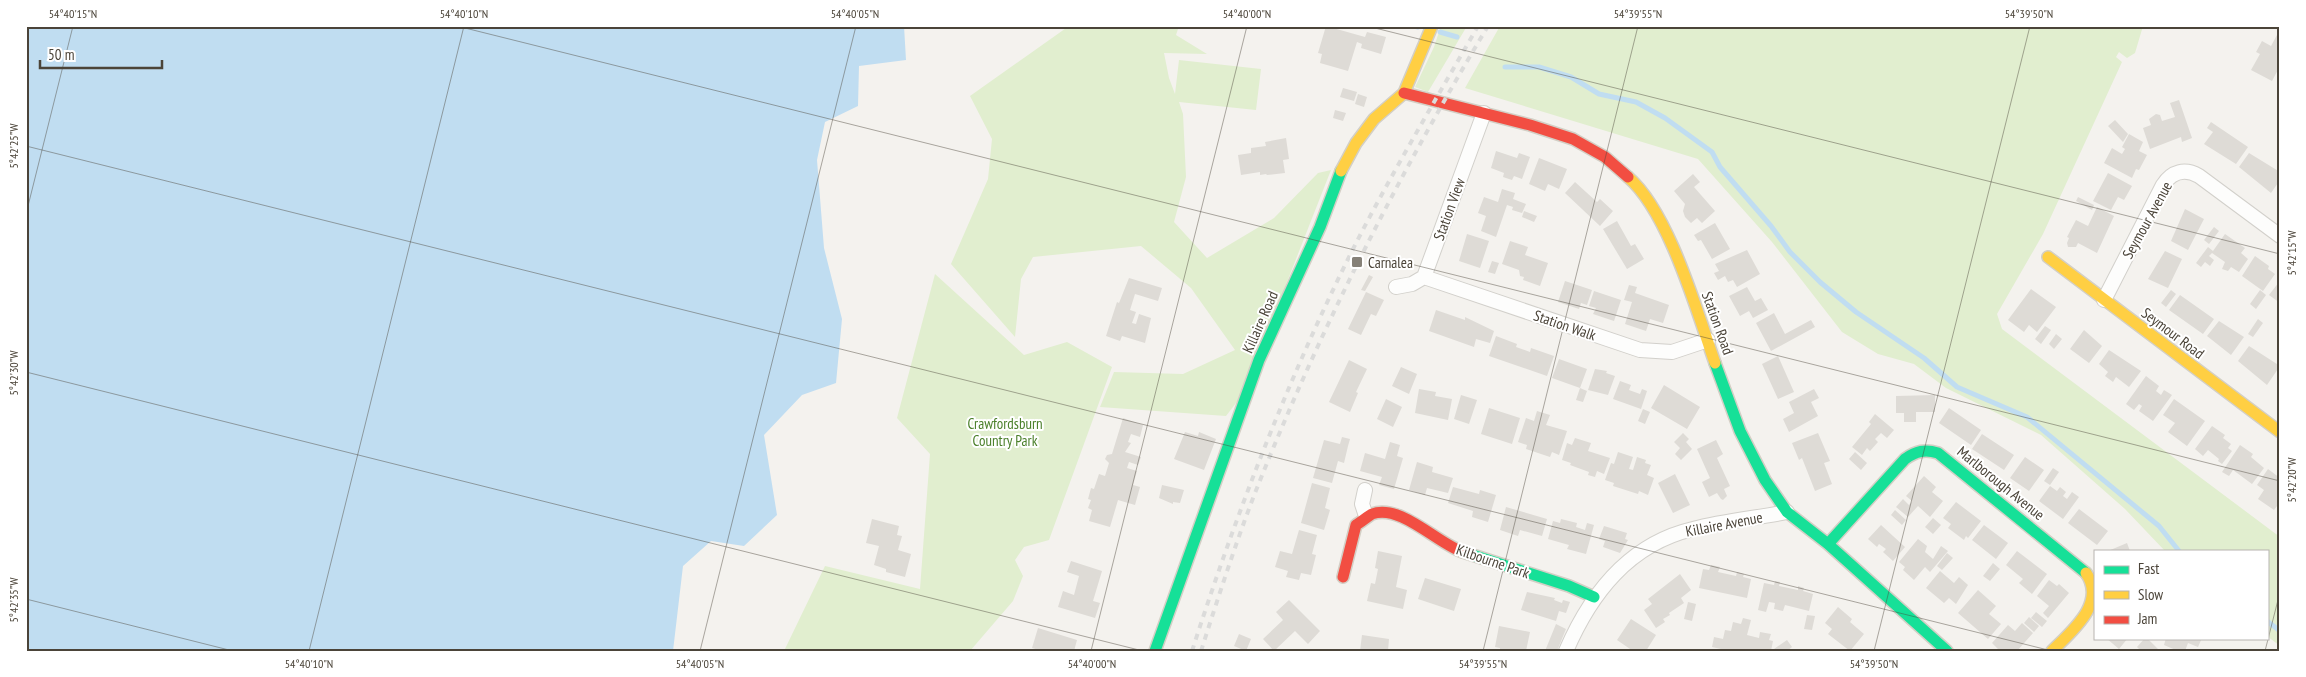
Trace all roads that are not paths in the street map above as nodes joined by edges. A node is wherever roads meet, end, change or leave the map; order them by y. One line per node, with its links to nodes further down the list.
1 (1432, 26): 2 (street, Killaire Road)
2 (1404, 93): 3 (street, Station Road); 17 (street, Killaire Road)
3 (1484, 113): 6 (street, Station View); 9 (street, Station Road)
4 (2280, 236): 8 (street, Seymour Avenue)
5 (2048, 257): 8 (street, Seymour Road)
6 (1424, 276): 7 (street); 9 (street, Station Walk)
7 (1396, 287)
8 (2104, 300): 10 (street, Seymour Road)
9 (1708, 340): 12 (street, Station Road)
10 (2280, 432)
11 (1365, 490): 13 (street)
12 (1787, 512): 14 (street, Station Road); 16 (street, Killaire Avenue)
13 (1366, 516): 15 (street); 16 (street, Kilbourne Park)
14 (1828, 544): 19 (street, Station Road); 20 (street, Marlborough Avenue)
15 (1343, 577)
16 (1594, 597): 18 (street, Killaire Avenue)
17 (1155, 651)
18 (1566, 651)
19 (1947, 651)
20 (2052, 651)

